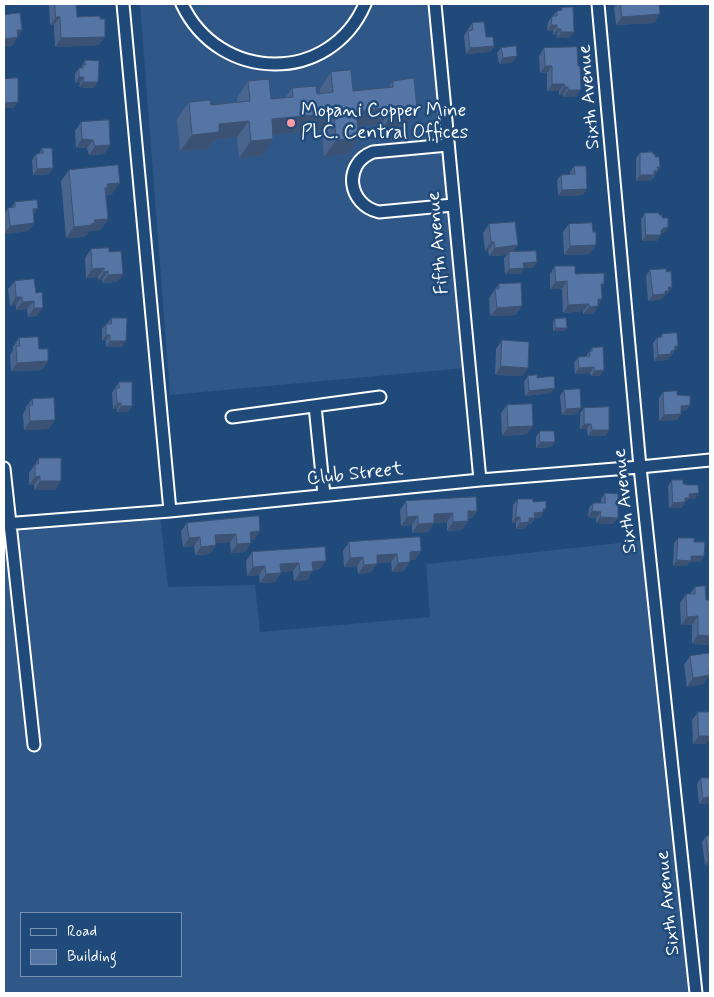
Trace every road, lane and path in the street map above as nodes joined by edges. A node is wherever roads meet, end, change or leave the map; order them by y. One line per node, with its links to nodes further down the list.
1 (123, 4): 16 (street)
2 (182, 4): 3 (street)
3 (366, 4)
4 (435, 4): 6 (street, Fifth Avenue)
5 (598, 4): 12 (street, Sixth Avenue)
6 (448, 145): 7 (street, Fifth Avenue); 7 (street)
7 (454, 204): 14 (street, Fifth Avenue)
8 (380, 397): 9 (street)
9 (315, 406): 10 (street); 15 (street)
10 (232, 417)
11 (710, 460): 12 (street, Club Street)
12 (640, 467): 14 (street, Club Street); 19 (street, Sixth Avenue)
13 (4, 468): 17 (street)
14 (480, 480): 15 (street, Club Street)
15 (324, 495): 16 (street, Club Street)
16 (170, 511): 17 (street, Club Street)
17 (7, 524): 18 (street)
18 (34, 745)
19 (696, 993)

